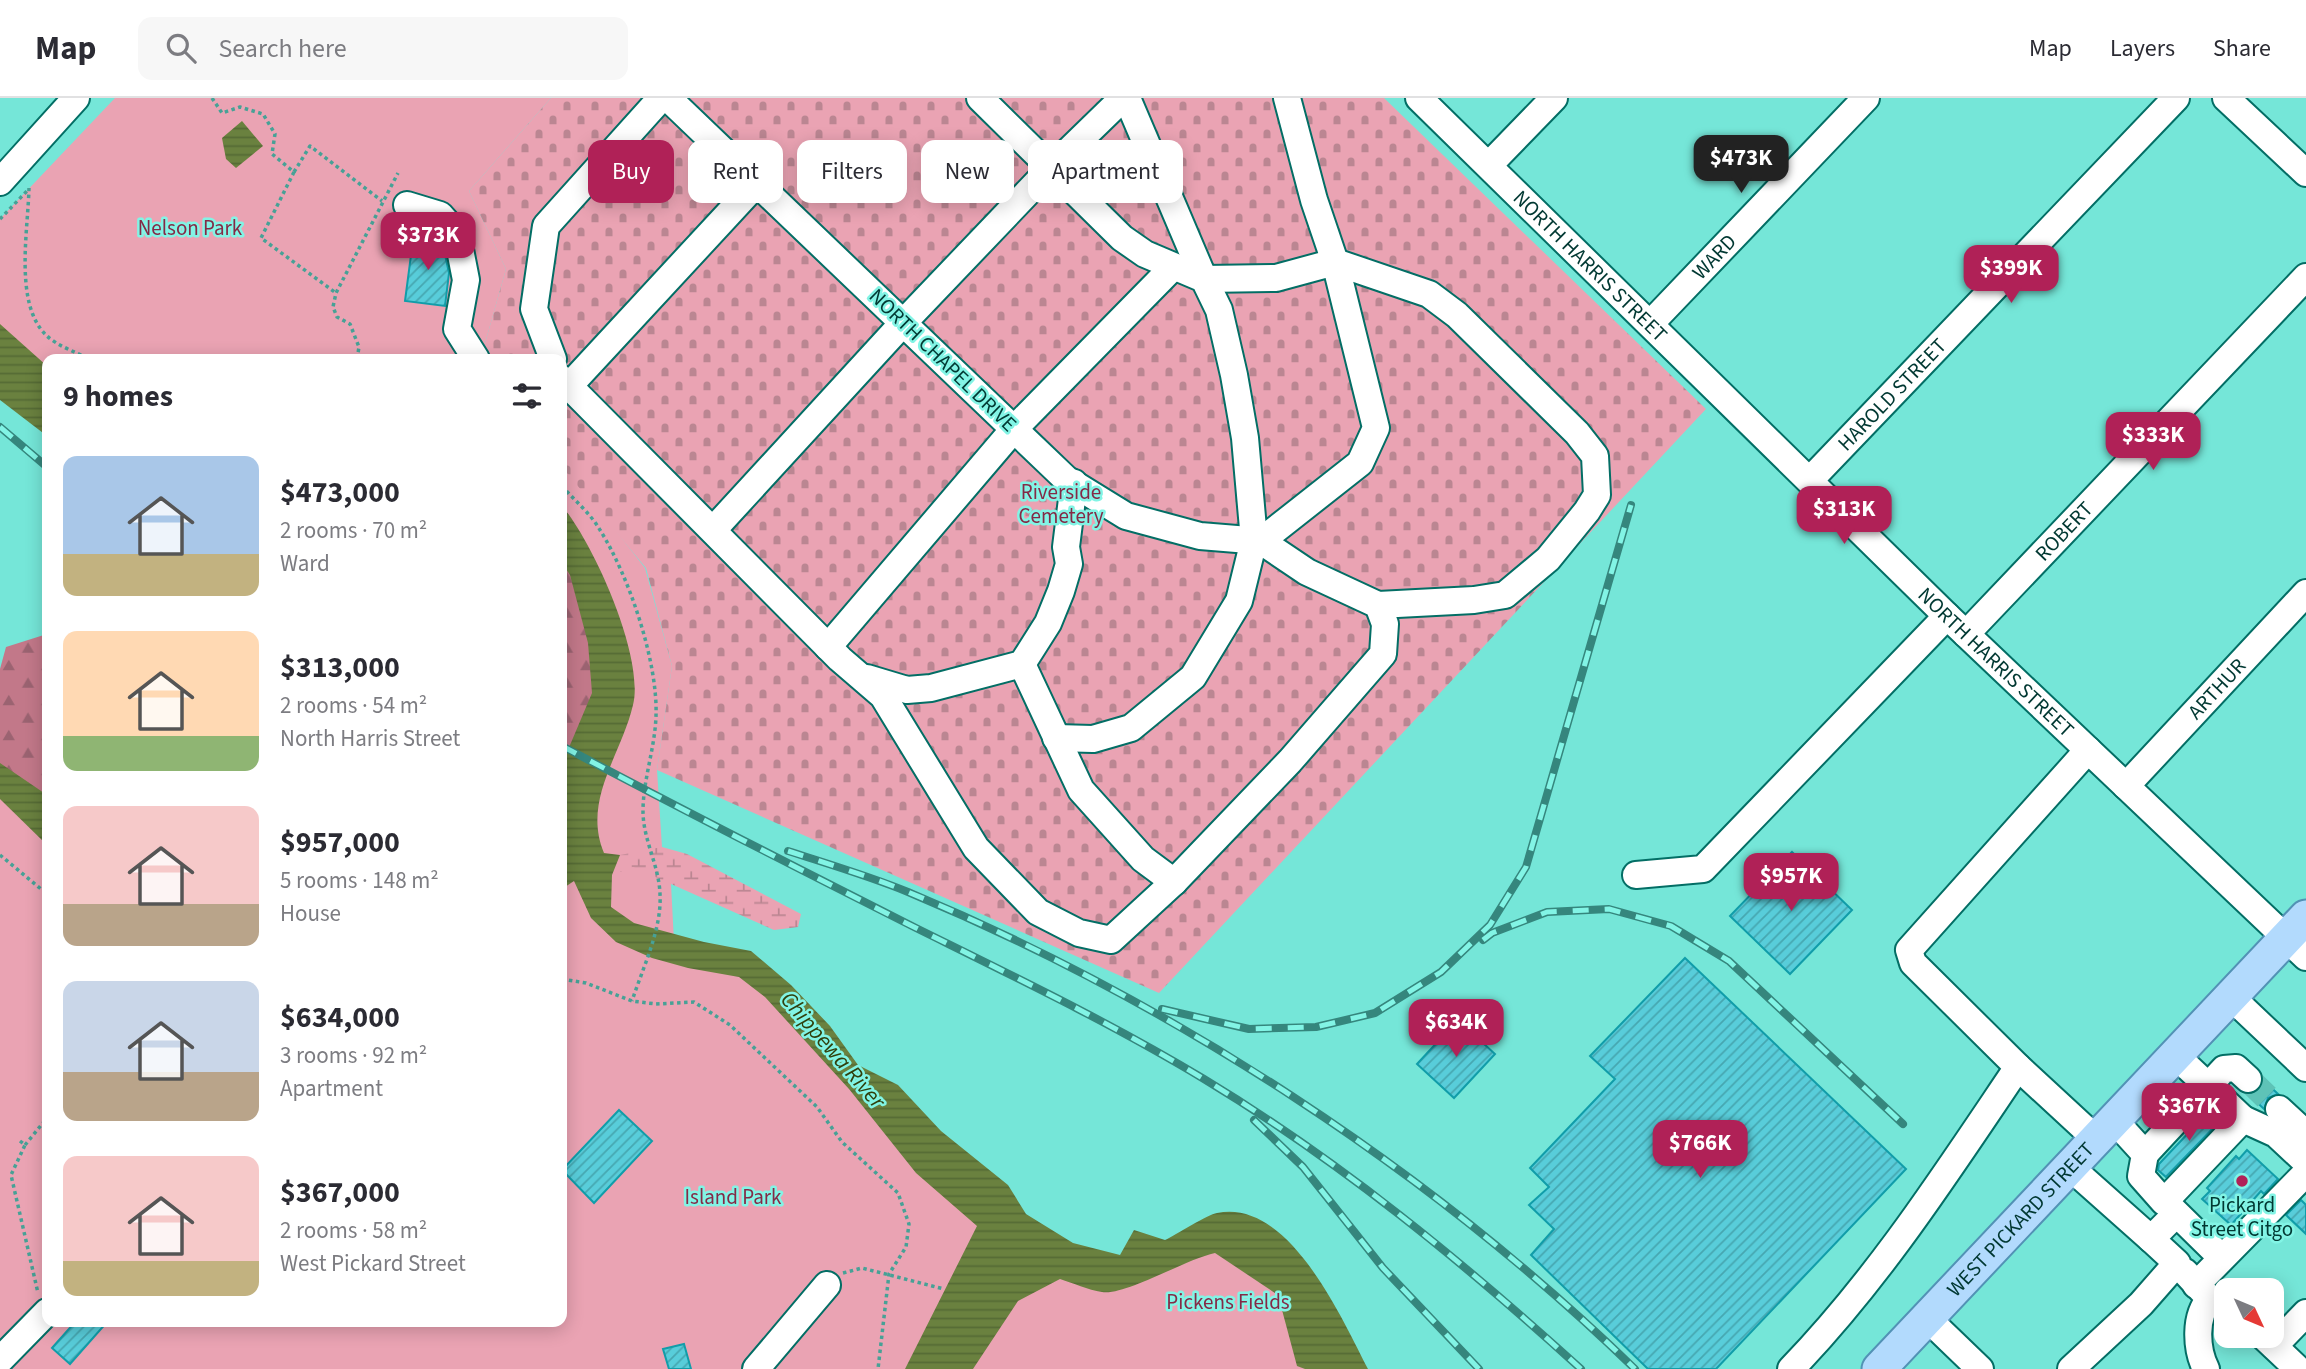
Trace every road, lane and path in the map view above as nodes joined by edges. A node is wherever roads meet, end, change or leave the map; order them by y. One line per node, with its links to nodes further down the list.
1 (76, 98): 20 (street)
2 (212, 98): 17 (path)
3 (661, 98): 37 (street)
4 (668, 98): 13 (street, NORTH CHAPEL DRIVE)
5 (980, 98): 15 (street)
6 (1125, 98): 14 (street); 30 (street)
7 (1287, 98): 27 (street)
8 (1419, 98): 16 (street, NORTH HARRIS STREET)
9 (1554, 98): 16 (street)
10 (1866, 98): 33 (street, WARD)
11 (2176, 98): 41 (street, HAROLD STREET)
12 (2227, 98): 19 (street)
13 (712, 140)
14 (1081, 140)
15 (1028, 145)
16 (1489, 165): 33 (street, NORTH HARRIS STREET)
17 (294, 172): 25 (path); 31 (path)
18 (398, 173): 25 (path)
19 (2306, 173)
20 (0, 182)
21 (1028, 192): 32 (street)
22 (738, 203): 38 (street)
23 (778, 203): 32 (street, NORTH CHAPEL DRIVE)
24 (1086, 203): 28 (street)
25 (394, 205): 31 (path); 36 (street)
26 (0, 219): 34 (path)
27 (1335, 262): 30 (street); 45 (street); 47 (street)
28 (1172, 268): 30 (street); 40 (street)
29 (2306, 277): 49 (street, ROBERT)
30 (1204, 279): 45 (street)
31 (337, 293): 35 (path)
32 (903, 323): 40 (street, NORTH CHAPEL DRIVE); 44 (street)
33 (1650, 324): 41 (street, NORTH HARRIS STREET)
34 (79, 354)
35 (358, 354)
36 (473, 354)
37 (551, 354)
38 (567, 381)
39 (567, 385): 44 (street)
40 (1014, 429): 42 (street, NORTH CHAPEL DRIVE); 50 (street)
41 (1811, 479): 48 (street, NORTH HARRIS STREET)
42 (1074, 483): 45 (street, NORTH CHAPEL DRIVE); 51 (street)
43 (567, 492): 63 (path)
44 (713, 530): 50 (street)
45 (1257, 540): 47 (street); 53 (street)
46 (2306, 593): 55 (street, ARTHUR)
47 (1378, 605): 58 (street)
48 (1947, 615): 49 (street, NORTH HARRIS STREET); 57 (street)
49 (1966, 634): 54 (street, NORTH HARRIS STREET)
50 (828, 647): 52 (street)
51 (1021, 664): 52 (street); 53 (street)
52 (858, 675): 58 (street)
53 (1056, 738): 58 (street)
54 (2088, 750): 55 (street, NORTH HARRIS STREET); 65 (street)
55 (2126, 786): 60 (street, NORTH HARRIS STREET)
56 (0, 855): 59 (path)
57 (1636, 875)
58 (1174, 882)
59 (42, 890)
60 (2299, 937): 62 (main road, WEST PICKARD STREET)
61 (567, 980): 63 (path)
62 (2231, 997): 64 (main road, WEST PICKARD STREET); 66 (street)
63 (632, 1000): 84 (path)
64 (2175, 1055): 68 (street); 72 (main road, WEST PICKARD STREET)
65 (2018, 1067): 72 (street); 95 (street)
66 (2306, 1068)
67 (2248, 1079): 68 (street)
68 (2208, 1086): 70 (street); 76 (street)
69 (2279, 1109): 73 (street)
70 (2243, 1119): 77 (street); 80 (street)
71 (42, 1124): 75 (path)
72 (2105, 1129): 76 (street); 78 (main road, WEST PICKARD STREET)
73 (2306, 1134)
74 (20, 1141): 75 (path)
75 (25, 1145): 88 (path)
76 (2144, 1154): 80 (street)
77 (2306, 1162)
78 (2070, 1167): 81 (street); 91 (main road, WEST PICKARD STREET)
79 (2306, 1173): 82 (street)
80 (2170, 1208): 81 (street); 82 (street)
81 (2151, 1240): 83 (street)
82 (2222, 1258): 87 (street)
83 (2177, 1263): 87 (street); 100 (street)
84 (889, 1274): 85 (path); 86 (path); 97 (path)
85 (827, 1285): 96 (street)
86 (944, 1289)
87 (2211, 1296): 101 (street)
88 (42, 1300)
89 (42, 1309): 94 (street)
90 (2306, 1313): 92 (street)
91 (1927, 1318): 98 (main road, WEST PICKARD STREET); 99 (street)
92 (2284, 1329)
93 (2276, 1348): 102 (street)
94 (0, 1360)
95 (1803, 1365)
96 (756, 1369)
97 (878, 1369)
98 (1879, 1369)
99 (1980, 1369)
100 (2071, 1369)
101 (2206, 1369)
102 (2298, 1369)

